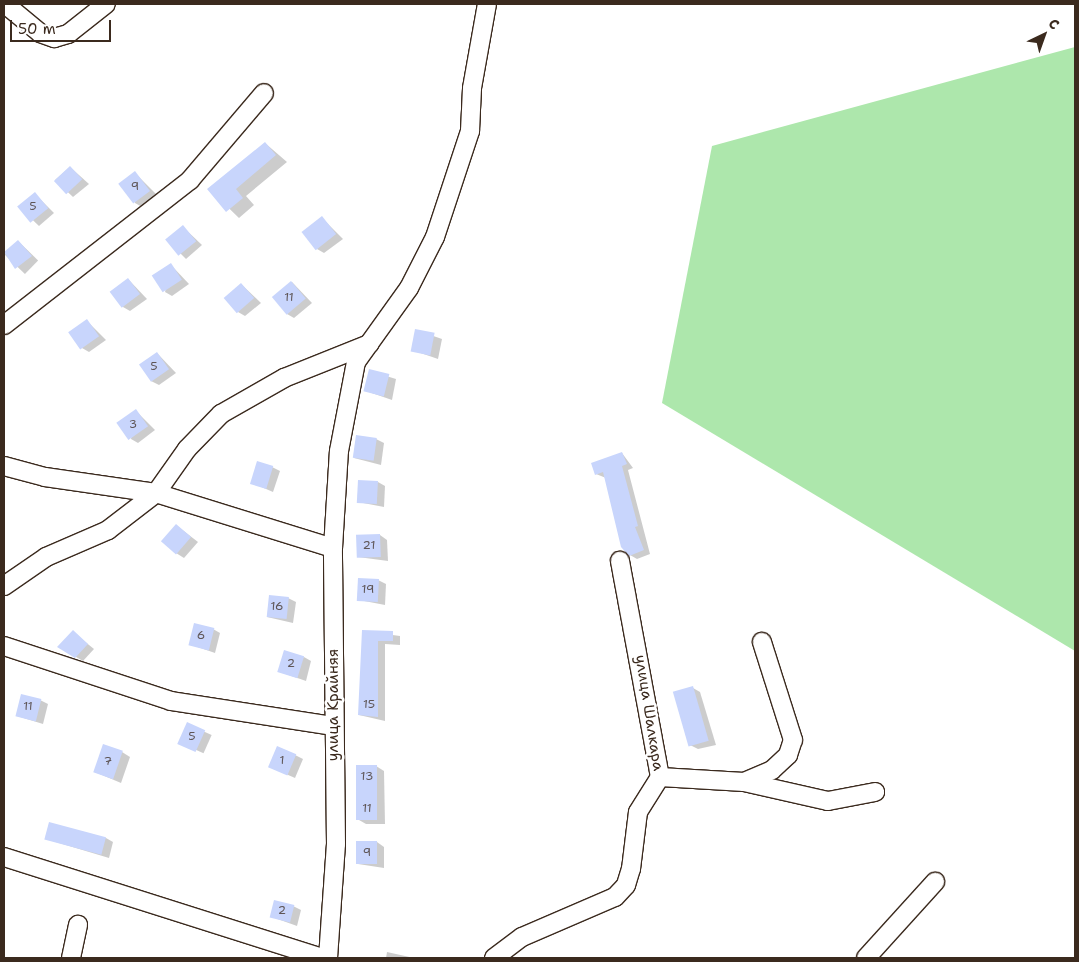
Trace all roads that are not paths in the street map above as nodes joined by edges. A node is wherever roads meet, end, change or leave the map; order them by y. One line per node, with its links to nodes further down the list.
1 (5, 4): 2 (street)
2 (106, 4)
3 (487, 4): 6 (street, улица Крайняя)
4 (264, 93): 5 (street)
5 (4, 325)
6 (369, 344): 8 (street); 9 (street, улица Крайняя)
7 (4, 466): 8 (street)
8 (156, 493): 9 (street); 11 (street)
9 (333, 548): 14 (street, улица Крайняя)
10 (620, 561): 15 (street, улица Шалкара)
11 (4, 586)
12 (762, 642): 16 (street)
13 (4, 646): 14 (street)
14 (333, 726): 23 (street, улица Крайняя)
15 (660, 777): 16 (street); 24 (street, улица Шалкара)
16 (744, 782): 17 (street)
17 (876, 792)
18 (4, 857): 22 (street)
19 (935, 882): 25 (street)
20 (78, 925): 21 (street)
21 (71, 958)
22 (324, 958)
23 (328, 958)
24 (494, 958)
25 (866, 958)

